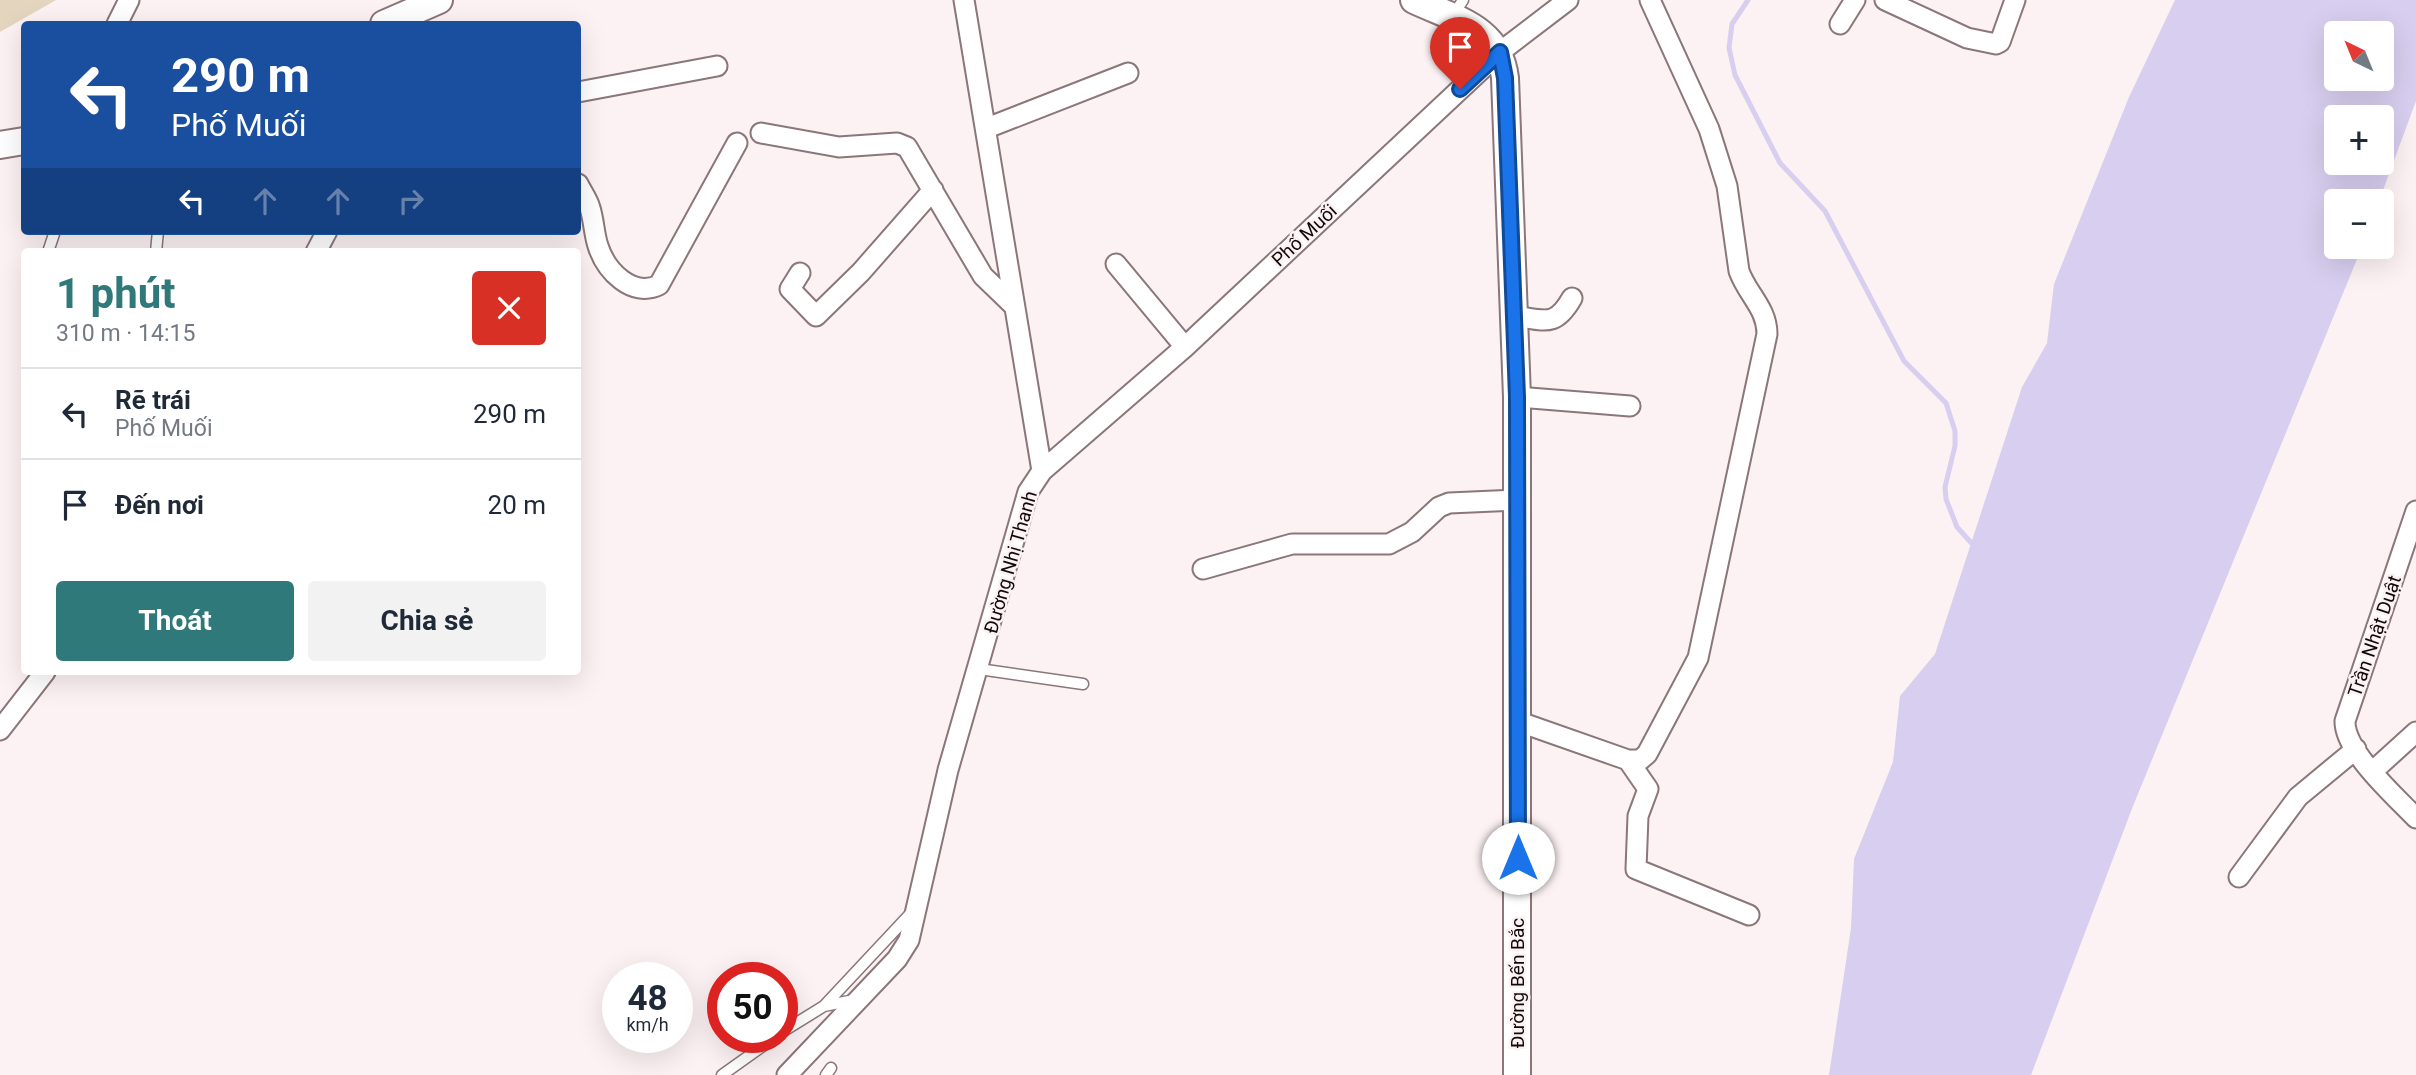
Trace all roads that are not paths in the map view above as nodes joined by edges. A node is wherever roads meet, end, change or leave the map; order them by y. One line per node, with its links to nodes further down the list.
1 (129, 0): 11 (street)
2 (964, 0): 18 (street, Đường Nhị Thanh)
3 (1413, 0): 10 (main road)
4 (1568, 0): 14 (street, Phố Muối)
5 (1650, 0): 44 (street)
6 (1855, 0): 13 (street)
7 (1885, 0): 8 (street)
8 (2015, 0)
9 (421, 8): 12 (main road)
10 (1458, 9): 14 (main road)
11 (118, 21)
12 (391, 21)
13 (1840, 24)
14 (1500, 52): 29 (main road, Đường Bến Bắc); 30 (street, Phố Muối)
15 (717, 66): 17 (street)
16 (1128, 73): 18 (street)
17 (581, 91)
18 (987, 128): 28 (street, Đường Nhị Thanh)
19 (761, 133): 24 (street)
20 (21, 142): 22 (main road)
21 (737, 143): 23 (street)
22 (0, 145)
23 (581, 190)
24 (933, 190): 26 (street); 28 (street)
25 (1116, 264): 30 (street)
26 (800, 273)
27 (1572, 298): 29 (street)
28 (1013, 305): 33 (street, Đường Nhị Thanh)
29 (1514, 316): 31 (main road, Đường Bến Bắc)
30 (1185, 346): 33 (street, Phố Muối)
31 (1517, 397): 32 (street); 34 (main road, Đường Bến Bắc)
32 (1630, 406)
33 (1042, 471): 37 (street, Đường Nhị Thanh)
34 (1517, 500): 36 (street); 40 (main road, Đường Bến Bắc)
35 (2416, 514): 43 (street, Trần Nhật Duật)
36 (1203, 569)
37 (979, 669): 39 (lane); 48 (street, Đường Nhị Thanh)
38 (42, 675): 41 (street)
39 (1083, 684)
40 (1517, 721): 44 (street); 56 (main road, Đường Bến Bắc)
41 (0, 730)
42 (2416, 732): 45 (street)
43 (2356, 749): 45 (street); 47 (street)
44 (1628, 760): 49 (street)
45 (2373, 771): 46 (street)
46 (2416, 818)
47 (2239, 877)
48 (917, 906): 50 (street, Đường Nhị Thanh); 51 (lane)
49 (1749, 915)
50 (861, 998): 51 (lane); 55 (street, Đường Nhị Thanh)
51 (824, 1006): 52 (lane)
52 (798, 1022)
53 (753, 1053): 54 (lane)
54 (722, 1075)
55 (787, 1075)
56 (1517, 1075)

